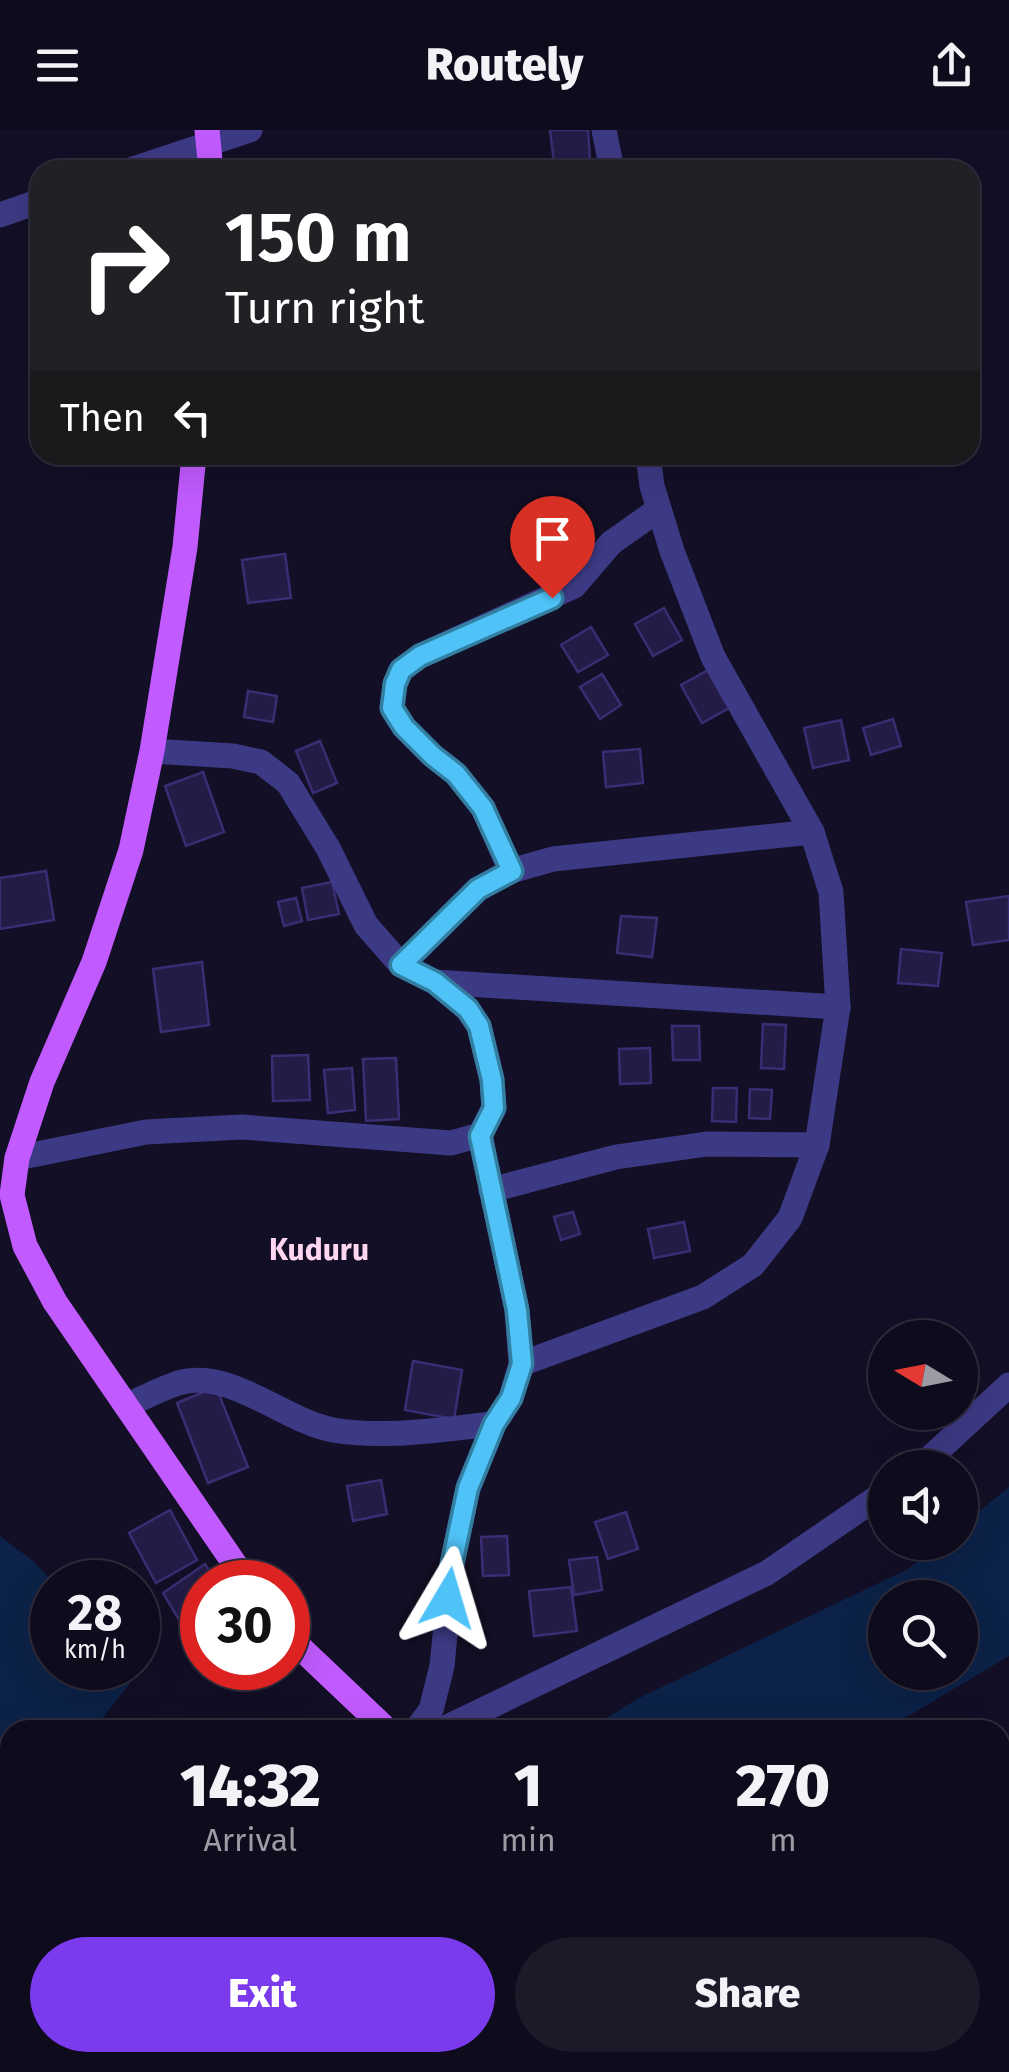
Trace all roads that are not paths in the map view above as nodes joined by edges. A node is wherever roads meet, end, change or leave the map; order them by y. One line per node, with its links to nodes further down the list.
1 (250, 130): 3 (street)
2 (604, 130): 5 (street)
3 (207, 137): 4 (street)
4 (153, 160)
5 (610, 160)
6 (30, 204): 7 (street)
7 (0, 215)
8 (193, 465): 11 (main road)
9 (649, 465): 10 (street)
10 (659, 509): 12 (street); 13 (street)
11 (152, 751): 14 (street); 19 (main road)
12 (812, 832): 13 (street); 16 (street)
13 (512, 871): 14 (street)
14 (401, 965): 15 (street)
15 (435, 982): 16 (street); 17 (street)
16 (838, 1007): 18 (street)
17 (480, 1136): 19 (street); 20 (street)
18 (816, 1145): 20 (street); 21 (street)
19 (10, 1164): 23 (main road)
20 (492, 1190): 21 (street)
21 (522, 1364): 24 (street)
22 (1009, 1385): 25 (street)
23 (126, 1406): 24 (street); 27 (main road)
24 (494, 1424): 30 (street)
25 (939, 1450)
26 (868, 1504): 31 (street)
27 (232, 1560)
28 (310, 1657): 29 (main road)
29 (376, 1720)
30 (424, 1720)
31 (461, 1720)

